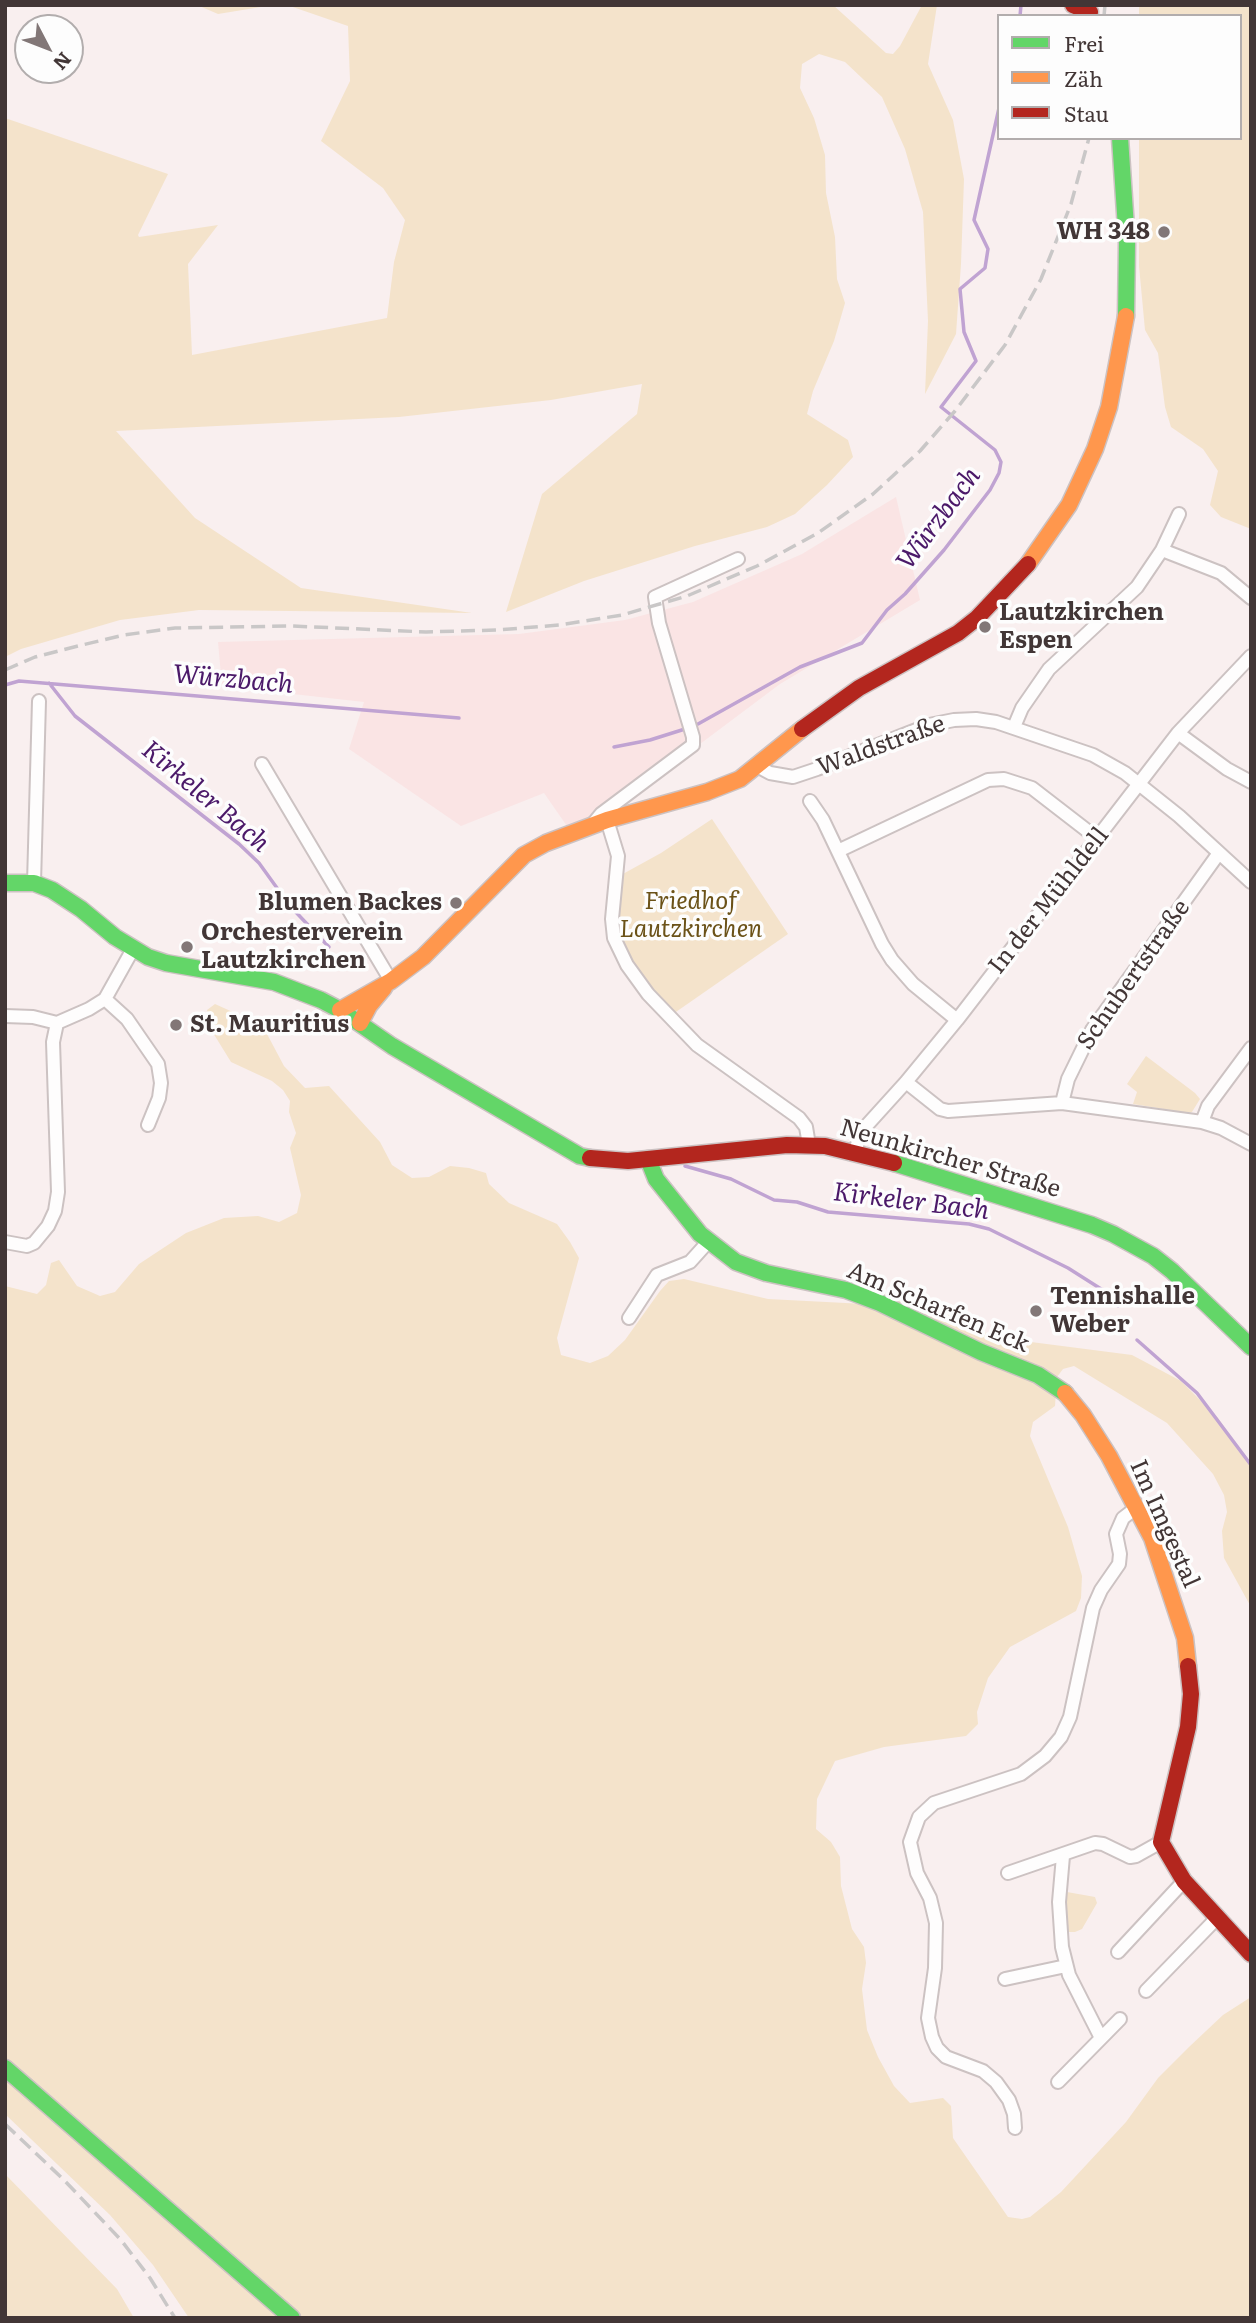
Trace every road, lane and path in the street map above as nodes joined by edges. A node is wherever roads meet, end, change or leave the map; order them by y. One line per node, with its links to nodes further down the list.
1 (1073, 5): 2 (main road)
2 (1090, 11)
3 (1120, 140): 13 (main road)
4 (1179, 514): 5 (street)
5 (1162, 550): 7 (street); 10 (street)
6 (738, 559): 17 (street)
7 (1251, 598)
8 (1251, 656): 11 (street, In der Mühldell)
9 (39, 701): 23 (street)
10 (1014, 727): 13 (street, Waldstraße); 15 (street, Waldstraße)
11 (1178, 733): 14 (street); 15 (street, In der Mühldell)
12 (262, 764): 25 (street)
13 (757, 766): 17 (main road)
14 (1251, 782)
15 (1140, 784): 18 (street, In der Mühldell); 20 (street, Waldstraße)
16 (810, 801): 19 (street)
17 (599, 823): 25 (main road); 38 (street)
18 (1098, 839): 19 (street); 29 (street, In der Mühldell)
19 (838, 851): 29 (street)
20 (1219, 853): 21 (street, Waldstraße); 34 (street, Schubertstraße)
21 (1251, 881)
22 (5, 883): 23 (main road)
23 (34, 883): 24 (main road, Neunkircher Straße)
24 (133, 949): 26 (street); 27 (main road, Neunkircher Straße)
25 (391, 981): 27 (main road); 31 (main road)
26 (105, 999): 30 (street); 36 (street)
27 (340, 1010): 31 (main road, Neunkircher Straße)
28 (5, 1016): 30 (street)
29 (957, 1020): 33 (street, In der Mühldell)
30 (58, 1023): 41 (street)
31 (360, 1023): 40 (main road, Neunkircher Straße)
32 (1251, 1048): 35 (street)
33 (906, 1082): 34 (street); 39 (street, In der Mühldell)
34 (1062, 1103): 35 (street)
35 (1202, 1122): 37 (street)
36 (148, 1125)
37 (1251, 1144)
38 (809, 1145): 39 (main road, Neunkircher Straße); 40 (main road, Neunkircher Straße)
39 (855, 1151): 44 (main road, Neunkircher Straße)
40 (648, 1159): 42 (main road, Am Scharfen Eck)
41 (5, 1242)
42 (708, 1242): 43 (street); 45 (main road, Am Scharfen Eck)
43 (629, 1318)
44 (1251, 1347)
45 (1069, 1397): 46 (main road, Im Imgestal)
46 (1136, 1508): 47 (main road, Im Imgestal); 61 (street)
47 (1161, 1842): 48 (street); 50 (main road)
48 (1063, 1856): 49 (street); 54 (street)
49 (1008, 1873)
50 (1184, 1881): 51 (main road); 52 (street)
51 (1217, 1918): 53 (main road); 56 (street)
52 (1118, 1952)
53 (1251, 1954)
54 (1066, 1966): 55 (street); 58 (street)
55 (1005, 1979)
56 (1146, 1991)
57 (1119, 2019): 58 (street)
58 (1101, 2038): 60 (street)
59 (5, 2067): 62 (main road)
60 (1058, 2082)
61 (1015, 2128)
62 (292, 2318)

